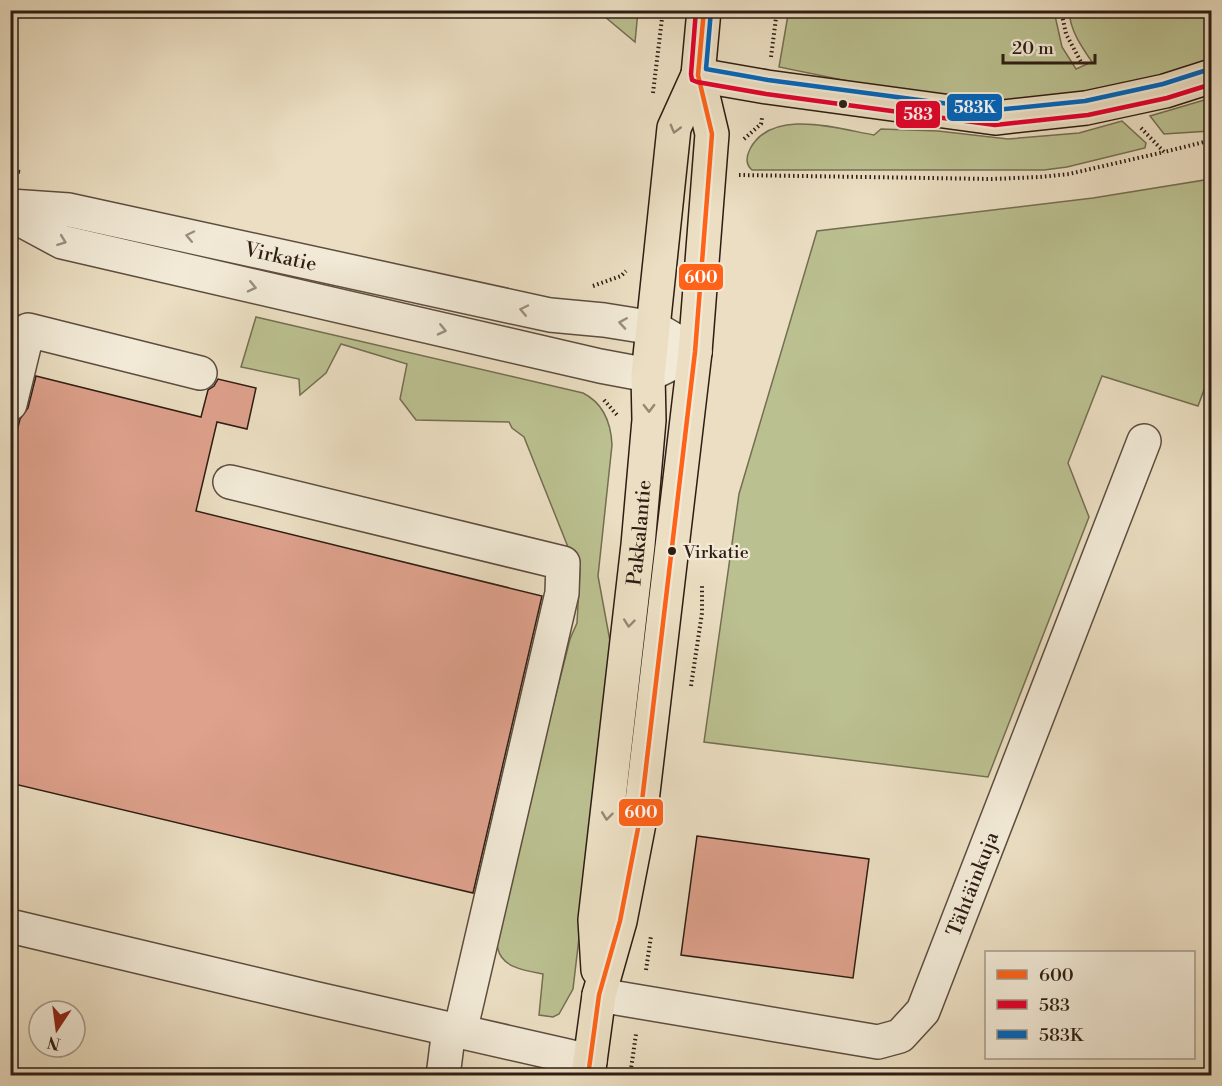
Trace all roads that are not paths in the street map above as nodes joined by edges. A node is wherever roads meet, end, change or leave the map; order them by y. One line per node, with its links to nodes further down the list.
1 (704, 10): 2 (main road, Pakkalantie)
2 (698, 75): 3 (main road); 6 (main road, Pakkalantie, one-way to 6); 7 (main road, Pakkalantie)
3 (1212, 76)
4 (10, 207): 6 (street, Virkatie, one-way to 4)
5 (10, 214): 9 (street, Virkatie, one-way to 9)
6 (654, 328): 7 (street, Virkatie); 9 (main road, Pakkalantie)
7 (695, 352): 9 (street); 14 (main road, Pakkalantie)
8 (200, 373): 10 (street)
9 (648, 375): 14 (main road, Pakkalantie, one-way to 14)
10 (10, 404)
11 (1144, 441): 14 (street, Tähtäinkuja)
12 (230, 482): 15 (street)
13 (10, 926): 15 (street)
14 (599, 995): 16 (main road, Pakkalantie)
15 (454, 1031): 16 (street); 17 (street)
16 (589, 1068)
17 (442, 1076)

